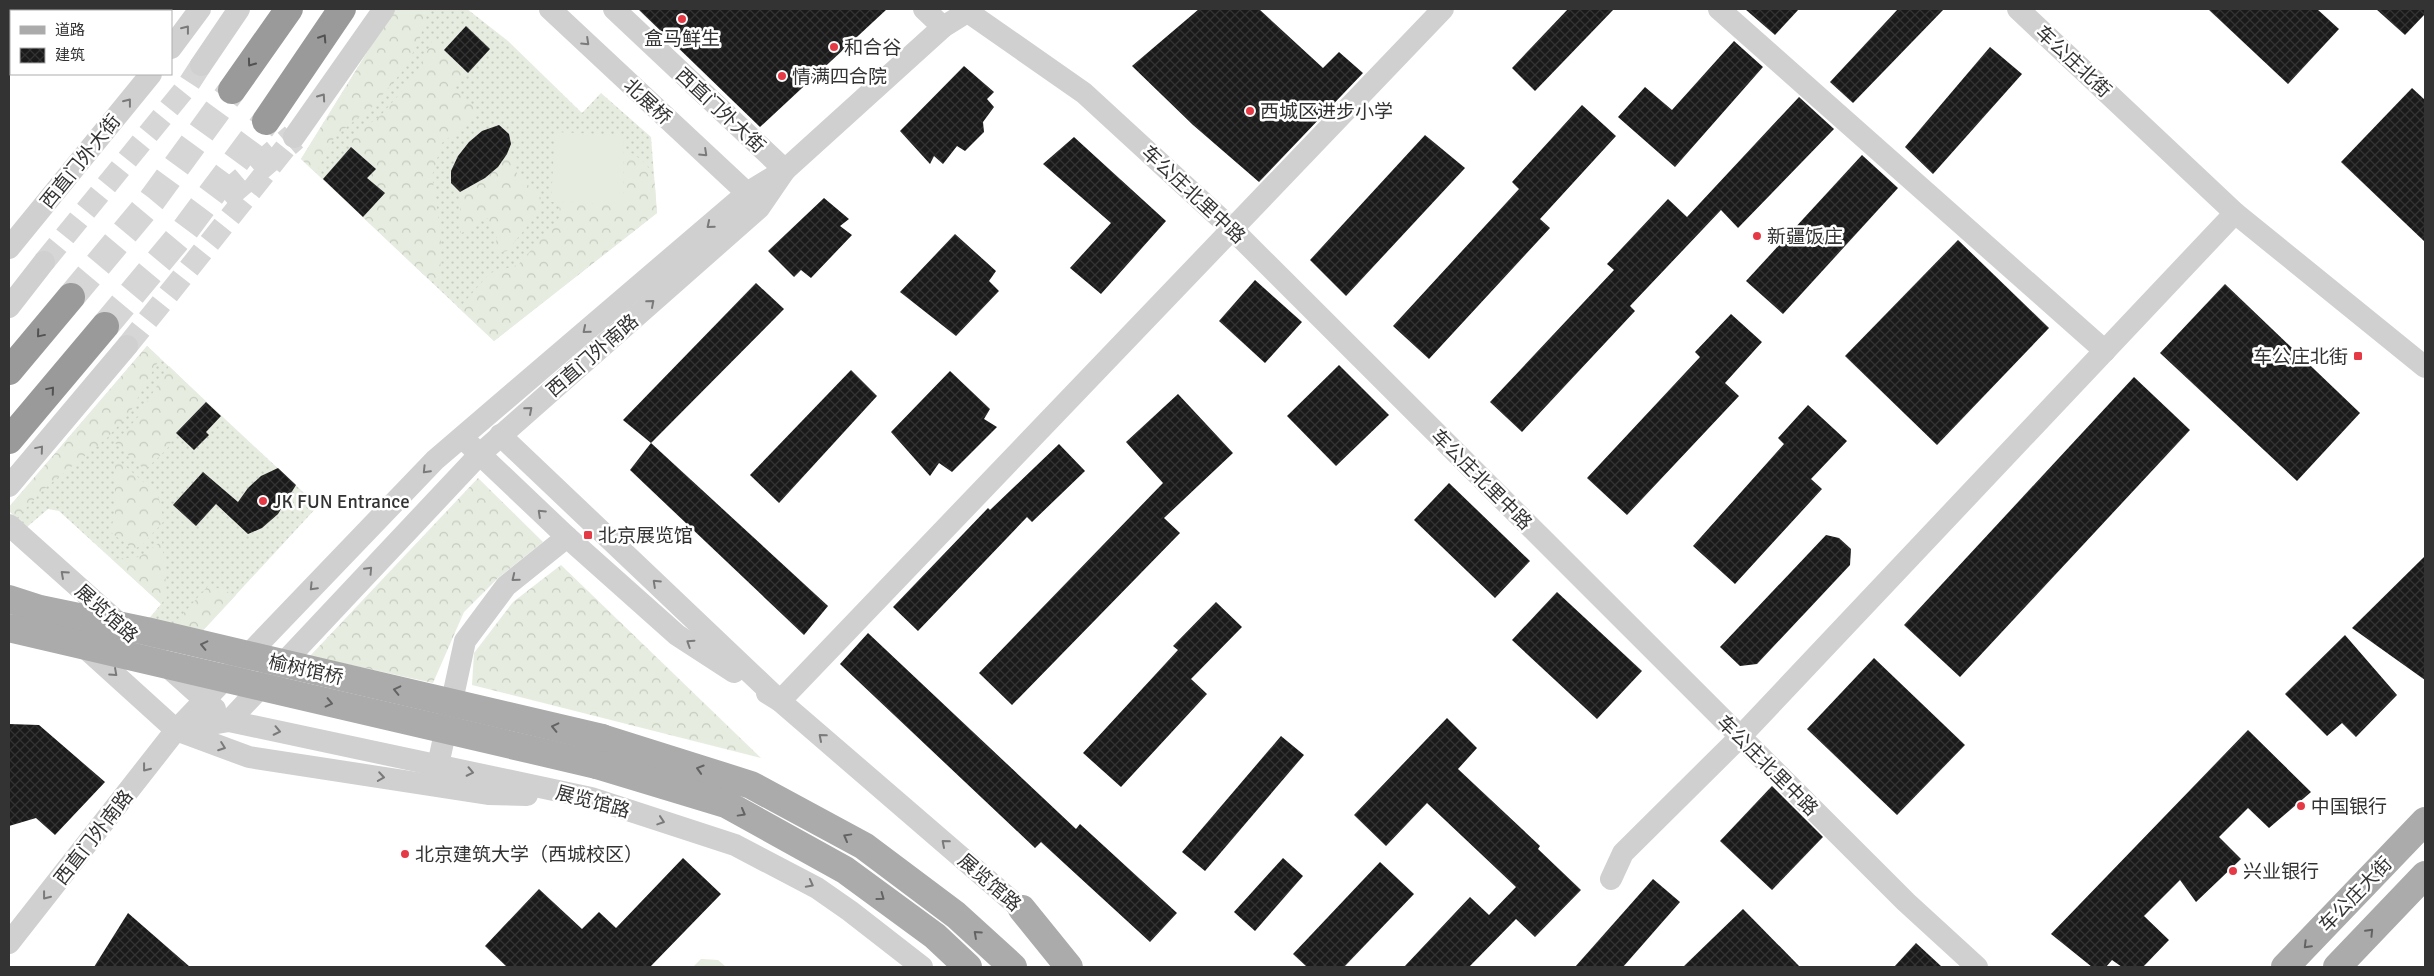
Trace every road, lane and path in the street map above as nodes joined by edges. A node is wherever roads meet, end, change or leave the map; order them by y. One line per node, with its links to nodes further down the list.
1 (200, 9): 14 (street, one-way to 1)
2 (239, 9): 15 (street)
3 (342, 9): 18 (highway, one-way to 3)
4 (384, 9): 19 (street, one-way to 4)
5 (550, 9): 21 (street, 北展桥, one-way to 21)
6 (614, 9): 20 (street, 西直门外大街)
7 (924, 9): 13 (street)
8 (1443, 9): 23 (street)
9 (1719, 9): 30 (street)
10 (2018, 9): 22 (street, 车公庄北街)
11 (970, 10): 13 (street); 23 (street, 车公庄北里中路)
12 (283, 16): 17 (highway, one-way to 17)
13 (942, 27): 20 (street)
14 (172, 47)
15 (201, 65)
16 (150, 75): 24 (street, 西直门外大街, one-way to 16)
17 (232, 90)
18 (266, 121)
19 (294, 137)
20 (784, 170): 21 (street)
21 (753, 201): 33 (street, 西直门外南路, one-way to 21); 34 (street, 西直门外南路, one-way to 34)
22 (2235, 213): 30 (street); 31 (street, 车公庄北街)
23 (1232, 229): 44 (street); 47 (street, 车公庄北里中路)
24 (9, 248)
25 (44, 262): 27 (street)
26 (71, 297): 32 (highway, one-way to 32)
27 (9, 306)
28 (104, 326): 35 (highway, one-way to 28)
29 (127, 346): 37 (street, one-way to 29)
30 (2105, 351): 47 (street)
31 (2425, 368)
32 (9, 372)
33 (500, 435): 36 (street, 西直门外南路); 44 (street, 展览馆路, one-way to 33)
34 (461, 436): 36 (street, 展览馆路); 43 (street, 西直门外南路, one-way to 43)
35 (9, 440)
36 (480, 454): 39 (street, 展览馆路, one-way to 36); 45 (street, 西直门外南路, one-way to 36)
37 (9, 486)
38 (9, 526): 43 (street, 展览馆路, one-way to 38)
39 (567, 537): 44 (street, 展览馆路, one-way to 39); 48 (street, one-way to 48)
40 (9, 589): 46 (street, one-way to 46)
41 (9, 599): 58 (main road, 榆树馆桥, one-way to 41, bridge)
42 (9, 628): 49 (main road, 榆树馆桥, one-way to 49, bridge)
43 (204, 700): 45 (street, 展览馆路); 46 (street, 西直门外南路)
44 (780, 701): 54 (street, 展览馆路, one-way to 44)
45 (229, 721): 46 (street); 48 (street, 展览馆路, one-way to 48)
46 (176, 730): 50 (street, one-way to 50); 55 (street, 西直门外南路, one-way to 55)
47 (1740, 737): 53 (street); 61 (street, 车公庄北里中路)
48 (438, 765): 50 (street, 展览馆路, one-way to 50)
49 (597, 765): 57 (main road, 展览馆路, one-way to 57)
50 (591, 798): 56 (street, 展览馆路, one-way to 56)
51 (2425, 821): 62 (main road, 车公庄大街, one-way to 62)
52 (2425, 875): 63 (main road, 车公庄大街, one-way to 52)
53 (1611, 879)
54 (1022, 909): 59 (main road); 60 (street, 展览馆路)
55 (9, 943)
56 (922, 967)
57 (968, 967)
58 (1013, 967)
59 (1069, 967)
60 (1085, 967)
61 (1977, 967)
62 (2285, 967)
63 (2337, 967)

